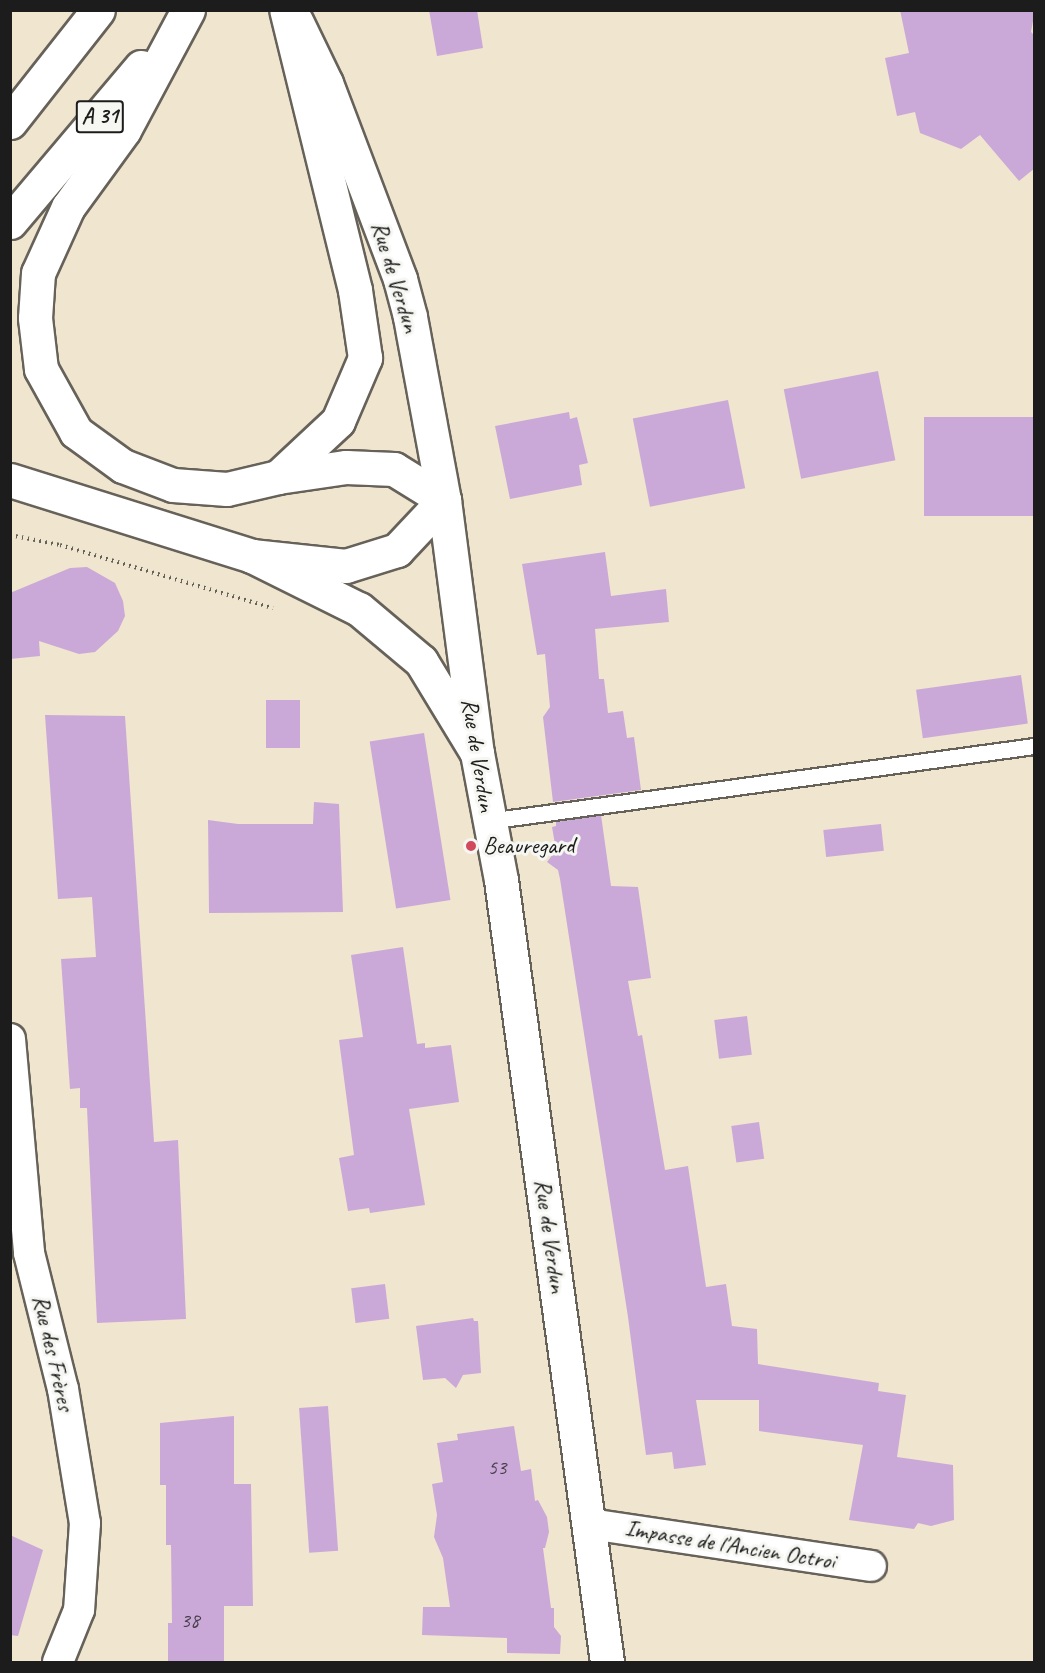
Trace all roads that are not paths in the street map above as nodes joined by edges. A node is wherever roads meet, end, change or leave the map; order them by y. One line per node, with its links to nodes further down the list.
1 (98, 10): 5 (main road, A 31)
2 (188, 10): 6 (main road, A 31); 7 (main road)
3 (286, 10): 7 (main road)
4 (291, 10): 9 (main road, Rue de Verdun)
5 (10, 122)
6 (10, 222)
7 (278, 477): 9 (main road)
8 (10, 480): 10 (main road)
9 (444, 500): 10 (main road); 12 (main road, Rue de Verdun)
10 (252, 556): 12 (main road)
11 (1035, 746): 13 (lane)
12 (477, 753): 13 (main road, Rue de Verdun)
13 (488, 821): 15 (main road, Rue de Verdun)
14 (10, 1039): 17 (street, Rue des Frères)
15 (590, 1524): 16 (street, Impasse de l'Ancien Octroi); 18 (main road, Rue de Verdun)
16 (871, 1566)
17 (58, 1662)
18 (607, 1662)

